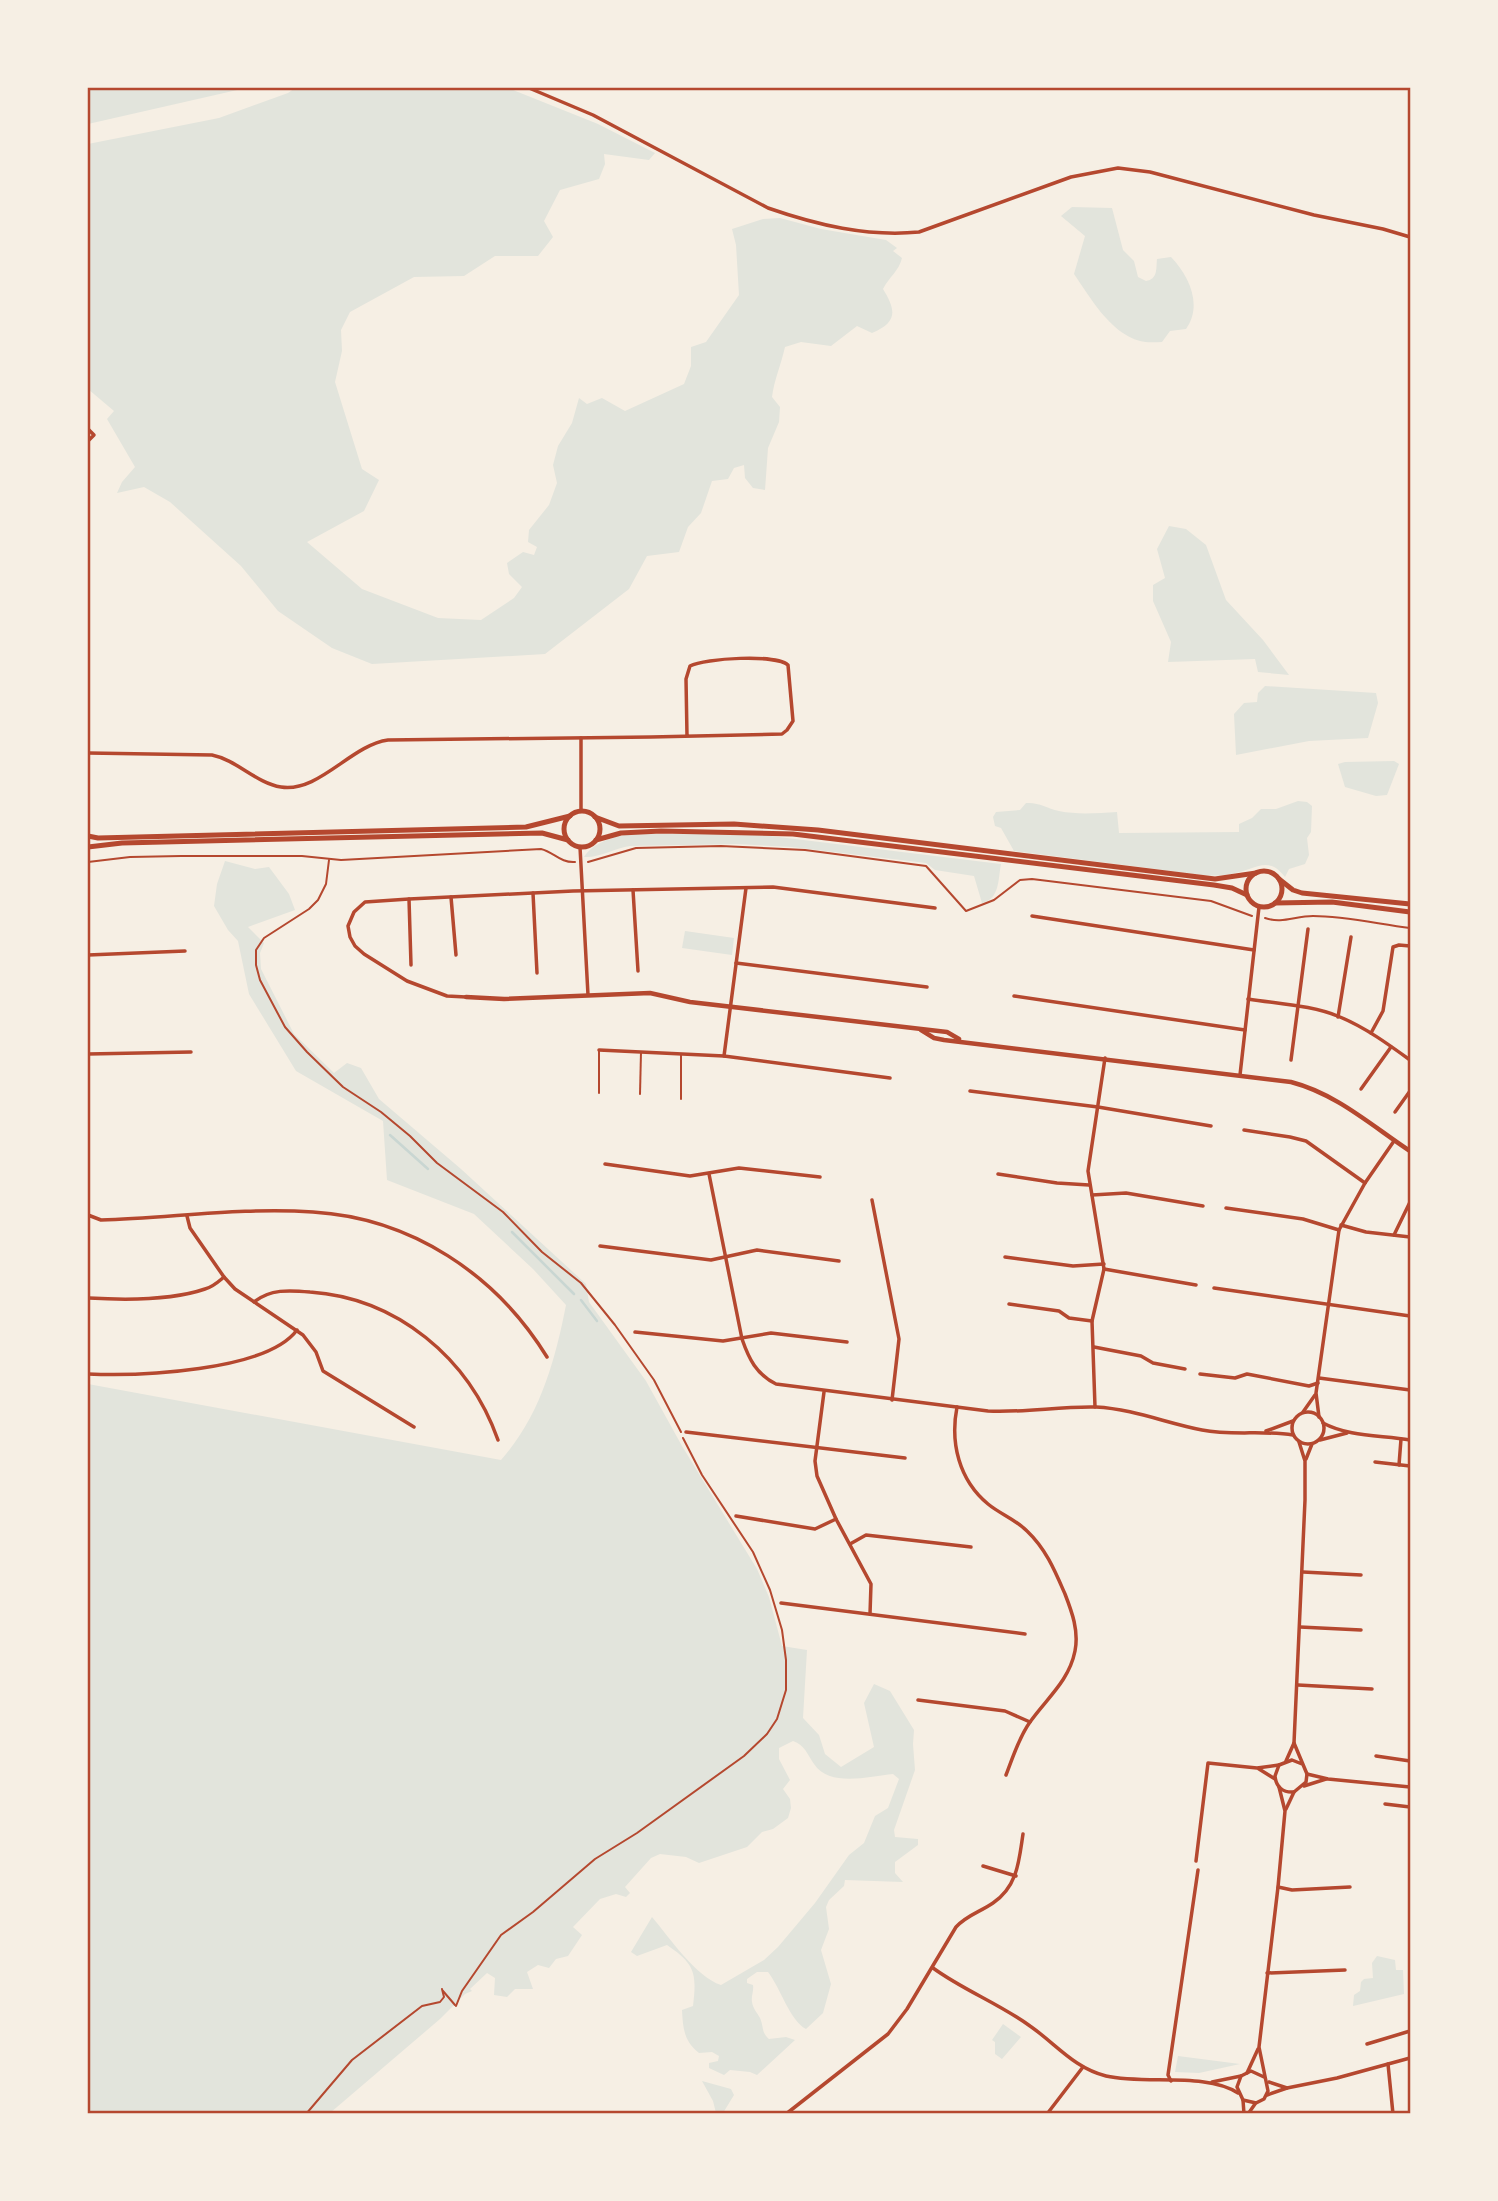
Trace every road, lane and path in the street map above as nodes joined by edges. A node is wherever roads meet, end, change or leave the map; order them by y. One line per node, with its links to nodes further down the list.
1 (529, 88): 2 (street)
2 (1410, 237)
3 (88, 429): 4 (street)
4 (88, 441)
5 (687, 736): 5 (street); 6 (street)
6 (581, 738): 7 (street); 8 (street)
7 (88, 753)
8 (581, 811): 9 (main road); 10 (main road)
9 (570, 816): 11 (main road); 12 (main road)
10 (596, 817): 13 (main road); 19 (main road)
11 (88, 836)
12 (568, 840): 14 (main road); 15 (main road)
13 (596, 840): 15 (main road); 25 (main road)
14 (88, 847)
15 (580, 847): 18 (street)
16 (329, 860): 17 (path); 18 (path); 209 (path)
17 (88, 862)
18 (580, 862): 23 (street); 34 (path)
19 (1256, 873): 20 (main road); 25 (main road)
20 (1279, 879): 28 (main road); 29 (main road)
21 (746, 887): 22 (street); 31 (street); 43 (street)
22 (633, 890): 23 (street); 45 (street)
23 (583, 891): 24 (street); 48 (street)
24 (533, 893): 26 (street); 46 (street)
25 (1247, 895): 30 (main road)
26 (451, 897): 27 (street); 42 (street)
27 (409, 900): 44 (street); 50 (street)
28 (1275, 903): 30 (main road); 32 (main road)
29 (1410, 904)
30 (1259, 907): 34 (street)
31 (935, 908)
32 (1410, 912)
33 (1032, 916): 39 (street)
34 (1258, 917): 35 (path); 39 (street)
35 (1410, 928)
36 (1308, 929): 53 (street)
37 (1351, 937): 54 (street)
38 (1410, 946): 56 (street)
39 (1254, 950): 51 (street)
40 (185, 951): 41 (street)
41 (88, 955)
42 (456, 955)
43 (736, 963): 47 (street); 52 (street)
44 (411, 965)
45 (638, 971)
46 (537, 973)
47 (927, 987)
48 (588, 995): 50 (street); 52 (street)
49 (1014, 996): 55 (street)
50 (466, 997)
51 (1248, 999): 53 (street); 55 (street)
52 (731, 1007): 63 (street); 64 (street)
53 (1298, 1007): 54 (street); 66 (street)
54 (1339, 1017): 56 (street)
55 (1245, 1030): 69 (street)
56 (1371, 1033): 57 (street)
57 (1391, 1047): 67 (street); 70 (street)
58 (600, 1050): 59 (street); 73 (lane)
59 (641, 1051): 62 (street); 74 (lane)
60 (88, 1052): 61 (street); 65 (street)
61 (191, 1052)
62 (681, 1052): 63 (street); 75 (lane)
63 (724, 1056): 68 (street)
64 (1105, 1058): 69 (street); 76 (street)
65 (88, 1060)
66 (1291, 1060)
67 (1410, 1060)
68 (890, 1077)
69 (1240, 1077): 80 (street)
70 (1361, 1089)
71 (970, 1091): 76 (street)
72 (1410, 1091): 77 (street)
73 (599, 1093)
74 (640, 1094)
75 (681, 1098)
76 (1098, 1107): 78 (street); 87 (street)
77 (1395, 1112)
78 (1211, 1126)
79 (1244, 1130): 86 (street)
80 (1394, 1140): 81 (street); 86 (street)
81 (1410, 1151)
82 (605, 1164): 83 (street)
83 (709, 1174): 85 (street); 99 (street)
84 (998, 1174): 87 (street)
85 (820, 1177)
86 (1365, 1182): 95 (street)
87 (1089, 1185): 88 (street)
88 (1092, 1195): 91 (street); 102 (street)
89 (872, 1200): 125 (street)
90 (1410, 1202): 96 (street)
91 (1203, 1206)
92 (1226, 1208): 95 (street)
93 (88, 1215): 94 (street)
94 (187, 1216): 103 (street); 117 (street)
95 (1340, 1227): 96 (street); 109 (street)
96 (1394, 1235): 97 (street)
97 (1410, 1237)
98 (600, 1246): 99 (street)
99 (727, 1256): 101 (street); 114 (street)
100 (1005, 1257): 102 (street)
101 (839, 1261)
102 (1104, 1266): 104 (street); 111 (street)
103 (224, 1277): 106 (street); 107 (street)
104 (1196, 1285)
105 (1214, 1288): 109 (street)
106 (89, 1298)
107 (254, 1302): 112 (street); 138 (street)
108 (1009, 1304): 111 (street)
109 (1329, 1305): 110 (street); 121 (street)
110 (1410, 1316)
111 (1092, 1321): 116 (street)
112 (297, 1330): 119 (street); 132 (street)
113 (635, 1332): 114 (street)
114 (741, 1339): 115 (street); 123 (street)
115 (847, 1342)
116 (1094, 1347): 118 (street); 127 (street)
117 (547, 1357)
118 (1185, 1369)
119 (88, 1374)
120 (1200, 1374): 121 (street)
121 (1319, 1381): 122 (street); 124 (street)
122 (1410, 1390)
123 (824, 1392): 125 (street); 143 (street)
124 (1316, 1393): 128 (street); 129 (street)
125 (892, 1400): 126 (street)
126 (957, 1407): 127 (street); 163 (street)
127 (1096, 1407): 133 (street)
128 (1302, 1413): 129 (street); 130 (street)
129 (1319, 1417): 131 (street)
130 (1293, 1421): 133 (street); 136 (street)
131 (1323, 1423): 135 (street); 140 (street)
132 (414, 1427)
133 (1265, 1431): 136 (street)
134 (686, 1432): 143 (street)
135 (1350, 1433): 137 (street); 140 (street)
136 (1293, 1435): 141 (street)
137 (1402, 1438): 139 (street); 147 (street)
138 (498, 1440)
139 (1410, 1440)
140 (1318, 1441): 142 (street)
141 (1299, 1442): 142 (street); 145 (street)
142 (1312, 1444): 145 (street)
143 (816, 1447): 144 (street); 150 (street)
144 (905, 1458)
145 (1305, 1461): 153 (street)
146 (1375, 1462): 147 (street)
147 (1399, 1465): 148 (street)
148 (1410, 1466)
149 (736, 1516): 150 (street)
150 (836, 1519): 151 (street)
151 (850, 1544): 152 (street); 156 (street)
152 (971, 1547)
153 (1303, 1572): 154 (street); 157 (street)
154 (1361, 1574)
155 (781, 1603): 156 (street)
156 (870, 1615): 159 (street)
157 (1300, 1627): 158 (street); 160 (street)
158 (1361, 1630)
159 (1025, 1634)
160 (1298, 1685): 161 (street); 164 (street)
161 (1372, 1689)
162 (918, 1700): 163 (street)
163 (1030, 1722): 172 (street)
164 (1294, 1743): 166 (street); 168 (street)
165 (1376, 1756): 167 (street)
166 (1286, 1761): 168 (street); 169 (street)
167 (1410, 1761)
168 (1302, 1764): 171 (street)
169 (1279, 1765): 170 (street); 173 (street)
170 (1257, 1768): 173 (street); 183 (street)
171 (1307, 1774): 174 (street); 175 (street)
172 (1006, 1775)
173 (1275, 1779): 176 (street)
174 (1328, 1779): 175 (street); 177 (street)
175 (1304, 1786): 178 (street)
176 (1279, 1787): 178 (street); 181 (street)
177 (1410, 1787)
178 (1294, 1792): 181 (street)
179 (1385, 1804): 180 (street)
180 (1410, 1807)
181 (1285, 1811): 188 (street)
182 (1024, 1834): 186 (street)
183 (1196, 1861)
184 (983, 1866): 186 (street)
185 (1198, 1870): 201 (street)
186 (1016, 1876): 189 (street)
187 (1350, 1886): 188 (street)
188 (1278, 1887): 191 (street)
189 (933, 1968): 197 (street); 210 (street)
190 (1345, 1970): 191 (street)
191 (1267, 1973): 194 (street)
192 (1410, 2031): 193 (street)
193 (1367, 2044)
194 (1259, 2047): 198 (street); 200 (street)
195 (1410, 2058): 196 (street)
196 (1388, 2064): 204 (street); 213 (street)
197 (1083, 2067): 201 (street); 211 (street)
198 (1247, 2073): 199 (street); 200 (street)
199 (1241, 2076): 202 (street); 205 (street)
200 (1265, 2077): 203 (street)
201 (1171, 2081): 202 (street)
202 (1210, 2082): 205 (street)
203 (1268, 2082): 204 (street); 206 (street)
204 (1287, 2088): 206 (street)
205 (1238, 2093): 207 (street)
206 (1267, 2095): 208 (street)
207 (1243, 2100): 208 (street); 212 (street)
208 (1256, 2103): 212 (street)
209 (306, 2113)
210 (786, 2113)
211 (1047, 2113)
212 (1246, 2113)
213 (1393, 2113)

